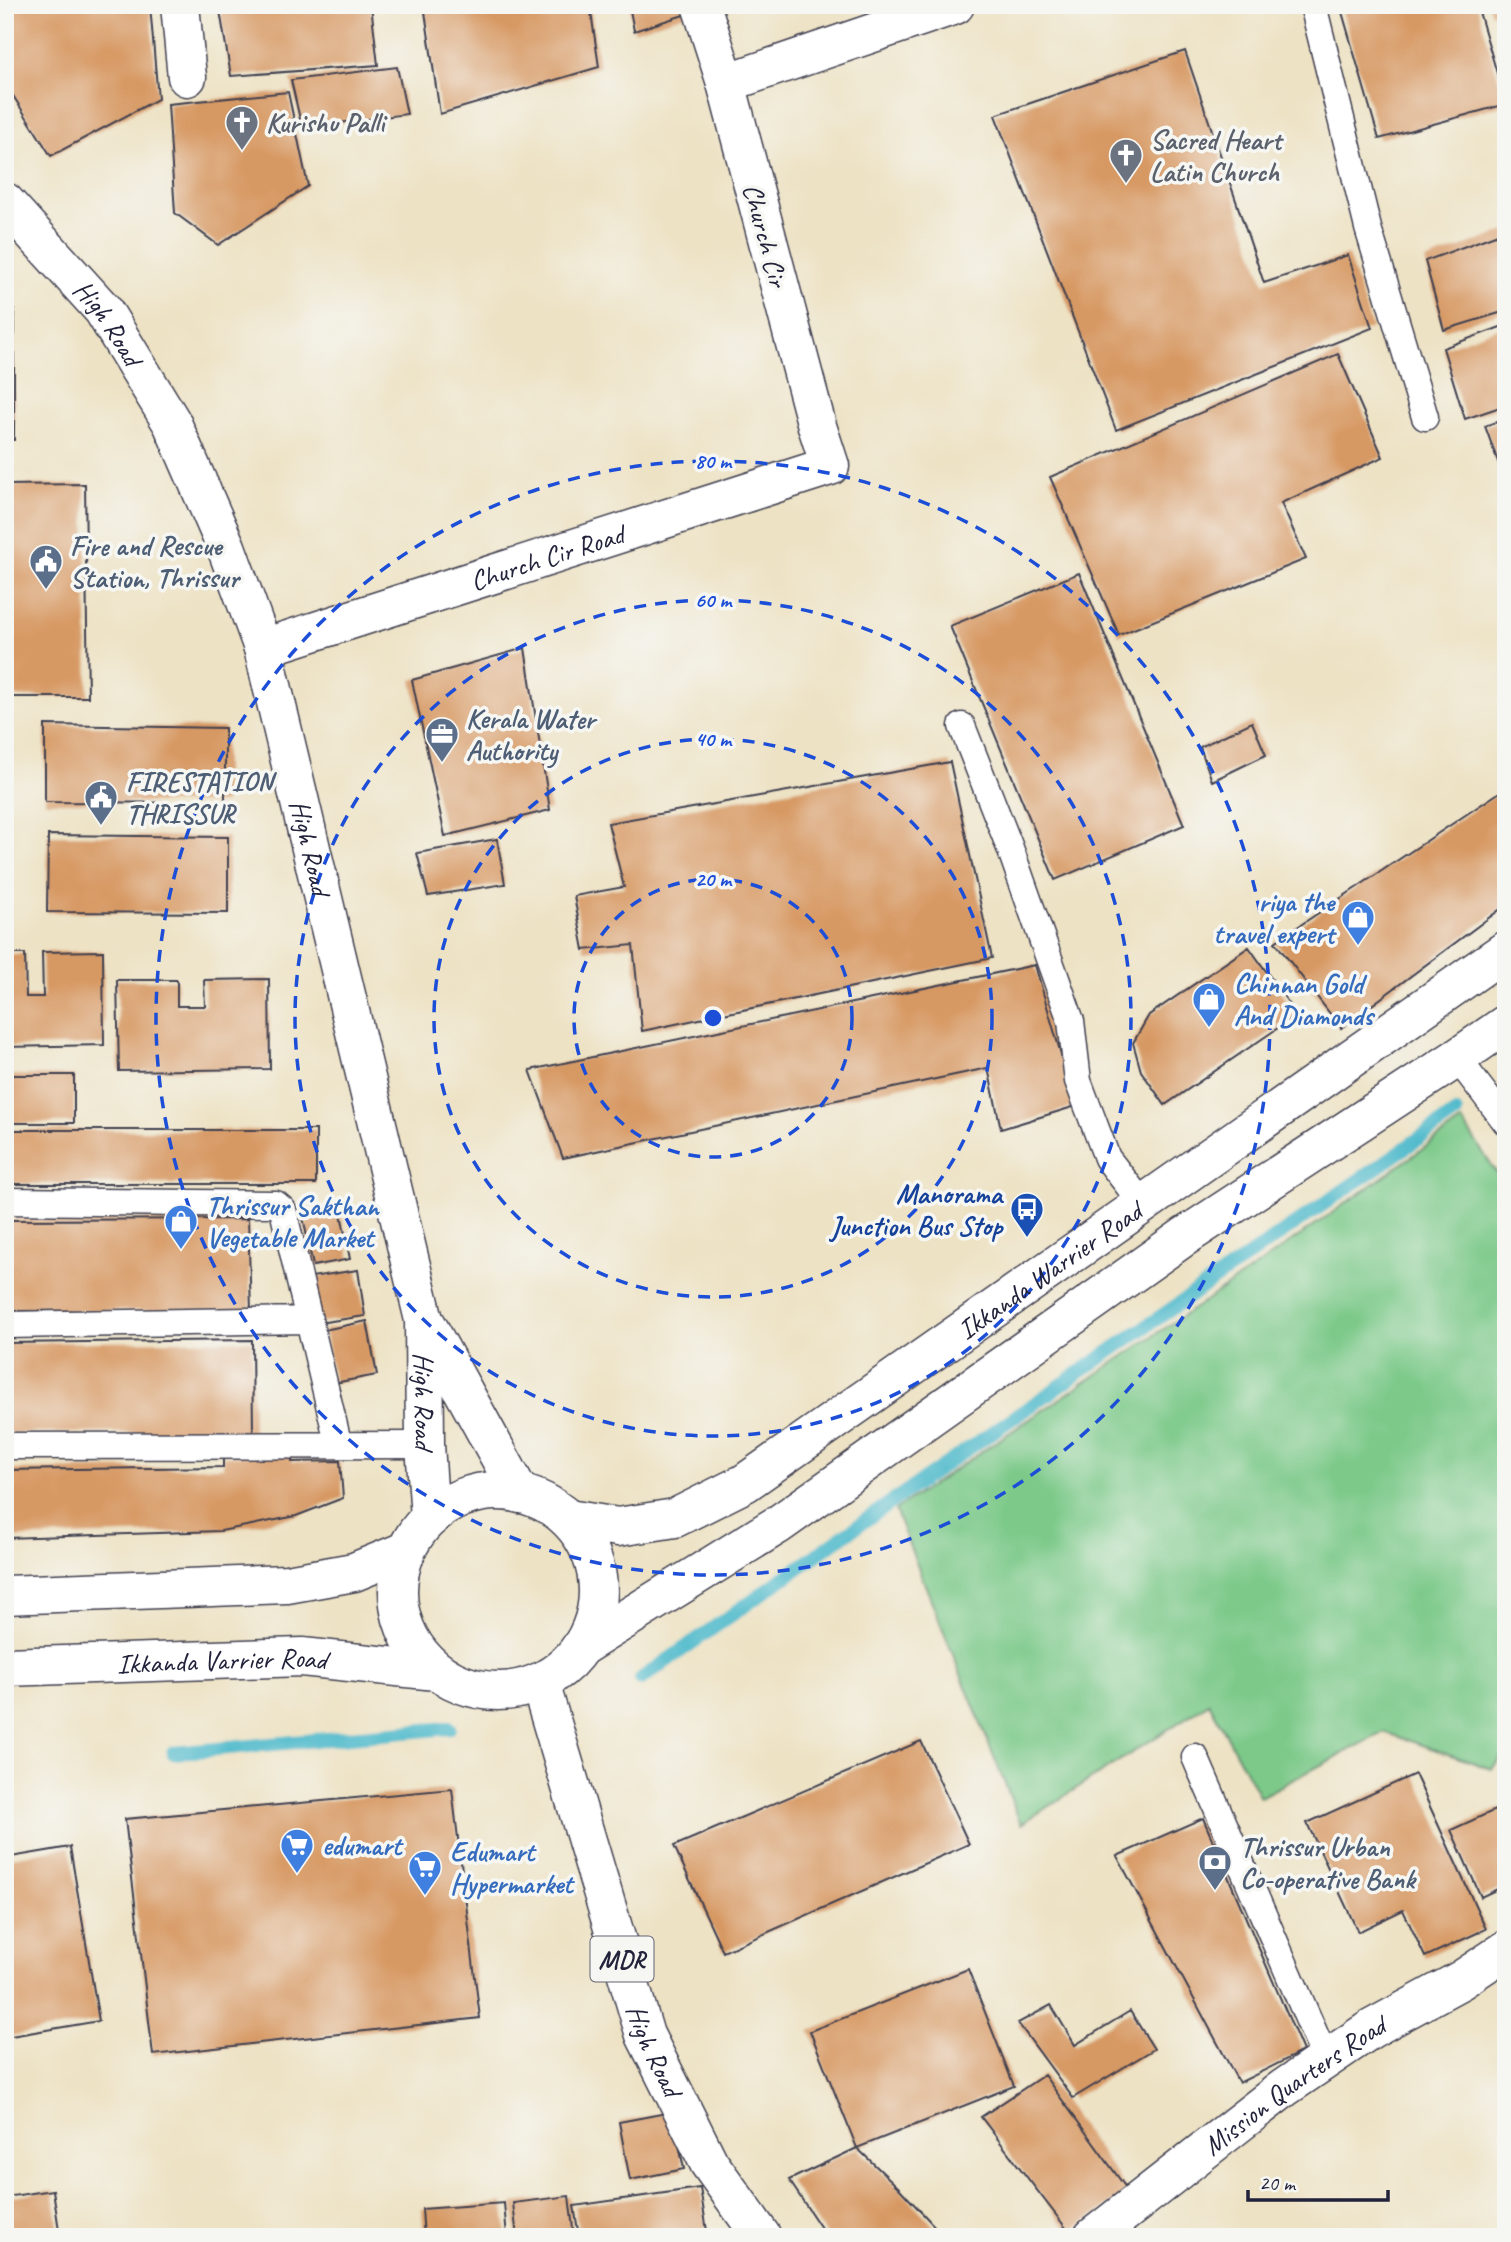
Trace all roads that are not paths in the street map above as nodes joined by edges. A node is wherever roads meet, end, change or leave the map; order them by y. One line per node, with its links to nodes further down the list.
1 (180, 5): 5 (main road)
2 (701, 5): 6 (main road, Church Cir)
3 (955, 5): 6 (main road)
4 (1314, 5): 8 (lane)
5 (187, 77)
6 (726, 83): 9 (main road, Church Cir)
7 (5, 202): 10 (main road, High Road)
8 (1425, 417)
9 (830, 466): 10 (main road, Church Cir Road)
10 (263, 648): 19 (main road, High Road)
11 (962, 726): 17 (lane)
12 (1506, 950): 17 (main road, Ikkanda Warrier Road)
13 (1506, 1024): 14 (main road, Ikkanda Warrier Road)
14 (1457, 1058): 15 (lane); 29 (main road, Ikkanda Warrier Road)
15 (1506, 1122)
16 (5, 1201): 18 (lane)
17 (1142, 1203): 26 (main road, Ikkanda Warrier Road)
18 (309, 1320): 20 (lane); 21 (lane)
19 (424, 1320): 22 (main road, High Road); 24 (main road)
20 (5, 1325)
21 (333, 1444): 22 (lane); 23 (lane)
22 (425, 1445): 25 (main road, High Road)
23 (5, 1446)
24 (520, 1494): 25 (main road); 26 (main road)
25 (430, 1518): 27 (main road)
26 (568, 1519): 29 (main road)
27 (405, 1551): 28 (main road); 31 (main road)
28 (5, 1595)
29 (584, 1645): 32 (main road)
30 (5, 1667): 31 (main road, Ikkanda Varrier Road)
31 (436, 1671): 32 (main road)
32 (540, 1683): 36 (main road, High Road / MDR)
33 (1195, 1757): 35 (lane)
34 (1506, 1950): 35 (main road, Mission Quarters Road)
35 (1326, 2060): 37 (main road, Mission Quarters Road)
36 (751, 2230)
37 (1093, 2237)

